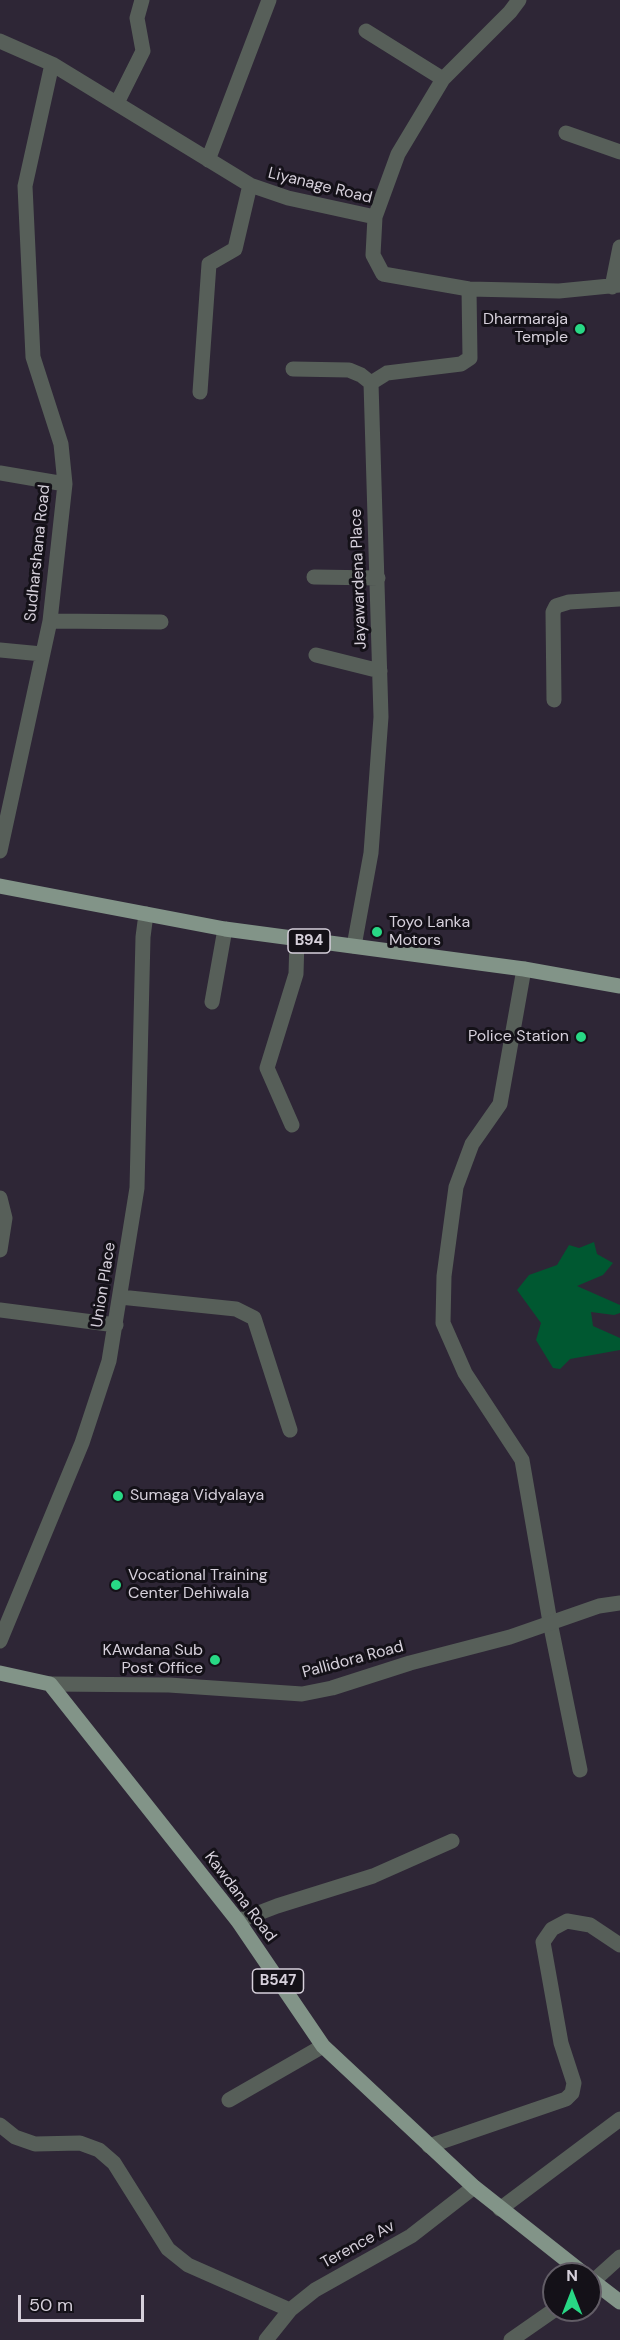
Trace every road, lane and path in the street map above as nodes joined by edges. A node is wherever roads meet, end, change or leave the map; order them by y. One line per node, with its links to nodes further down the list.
1 (142, 0): 8 (street)
2 (268, 0): 11 (street)
3 (519, 0): 7 (street)
4 (366, 31): 7 (street)
5 (0, 41): 6 (street, Liyanage Road)
6 (52, 64): 8 (street, Liyanage Road); 21 (street, Sudharshana Road)
7 (443, 79): 13 (street)
8 (117, 104): 11 (street, Liyanage Road)
9 (566, 133): 10 (street)
10 (620, 152)
11 (208, 160): 12 (street, Liyanage Road)
12 (250, 185): 13 (street, Liyanage Road); 19 (street)
13 (375, 216): 16 (street, Liyanage Road)
14 (620, 247): 15 (street)
15 (616, 286): 16 (street, Liyanage Road)
16 (469, 289): 18 (street)
17 (293, 369): 18 (street)
18 (371, 383): 23 (street, Jayawardena Place)
19 (200, 392)
20 (0, 473): 21 (street)
21 (64, 484): 25 (street, Sudharshana Road)
22 (314, 576): 23 (street)
23 (378, 578): 30 (street, Jayawardena Place)
24 (620, 599): 31 (street)
25 (50, 621): 26 (street); 28 (street, Sudharshana Road)
26 (161, 622)
27 (0, 650): 28 (street)
28 (42, 654): 32 (street, Sudharshana Road)
29 (316, 655): 30 (street)
30 (380, 670): 37 (street, Jayawardena Place)
31 (554, 700)
32 (0, 851)
33 (0, 886): 34 (main road, B94)
34 (146, 914): 35 (main road, B94); 44 (street, Union Place)
35 (225, 929): 36 (main road, B94); 40 (street)
36 (297, 939): 37 (main road, B94); 41 (street)
37 (354, 946): 38 (main road, B94)
38 (524, 969): 39 (main road, B94); 49 (street)
39 (620, 986)
40 (212, 1002)
41 (292, 1125)
42 (0, 1198): 43 (street)
43 (0, 1250)
44 (120, 1297): 46 (street, Union Place); 47 (street)
45 (0, 1310): 46 (street)
46 (116, 1325): 50 (street, Union Place)
47 (290, 1430)
48 (620, 1603): 49 (street, Pallidora Road)
49 (550, 1622): 52 (street, Pallidora Road); 53 (street)
50 (0, 1641)
51 (0, 1673): 52 (main road)
52 (50, 1684): 55 (main road, Kawdana Road / B547)
53 (580, 1770)
54 (452, 1842): 55 (street)
55 (238, 1922): 57 (main road, Kawdana Road / B547)
56 (620, 1945): 61 (street)
57 (323, 2046): 58 (street); 61 (main road, Kawdana Road / B547)
58 (229, 2100)
59 (620, 2119): 63 (street)
60 (0, 2125): 69 (street)
61 (429, 2146): 62 (main road, Kawdana Road / B547)
62 (474, 2187): 63 (main road, Kawdana Road / B547); 69 (street, Terence Av)
63 (500, 2208): 65 (main road, Kawdana Road / B547)
64 (620, 2257): 66 (street)
65 (567, 2262)
66 (602, 2270)
67 (602, 2289): 68 (main road, Kawdana Road / B547)
68 (620, 2302)
69 (290, 2310): 71 (street, Terence Av)
70 (542, 2318): 72 (street)
71 (266, 2340)
72 (511, 2340)

